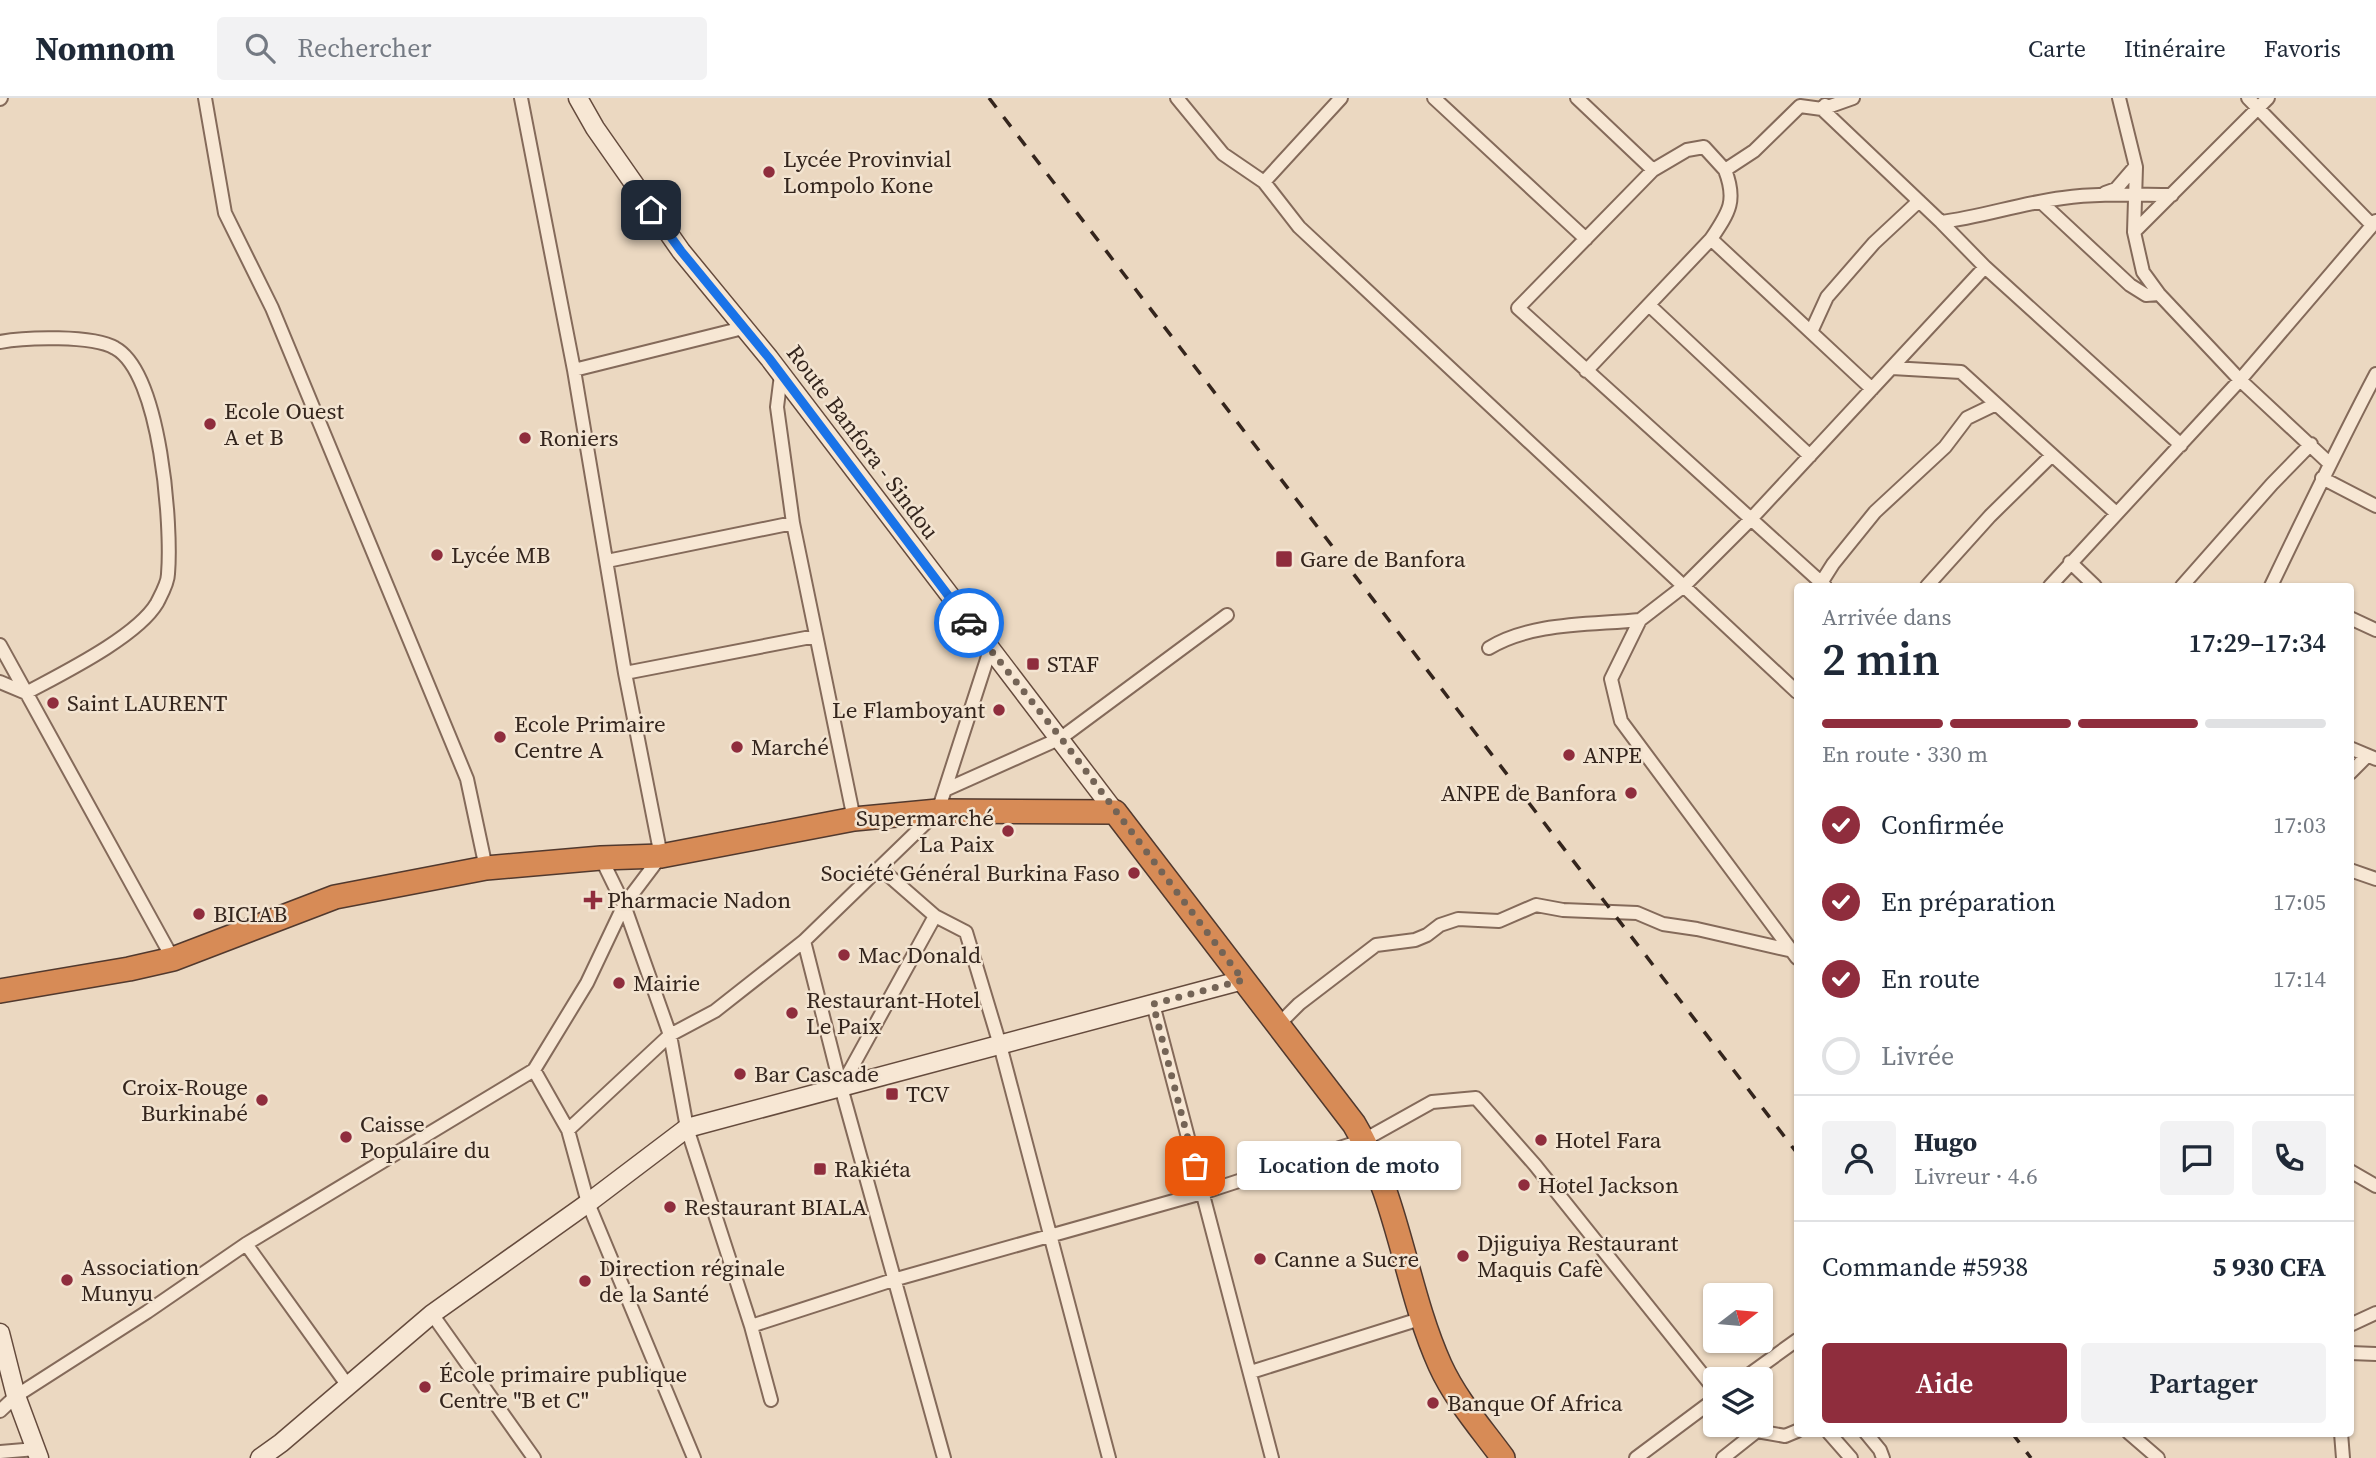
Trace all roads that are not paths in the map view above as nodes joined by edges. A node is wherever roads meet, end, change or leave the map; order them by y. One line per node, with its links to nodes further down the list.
1 (205, 98): 85 (street)
2 (521, 98): 36 (street)
3 (578, 98): 32 (main road, Route Banfora - Sindou)
4 (1177, 98): 18 (street)
5 (1342, 98): 18 (street)
6 (1434, 98): 27 (street)
7 (1577, 98): 16 (street)
8 (1833, 98): 13 (street)
9 (1853, 98): 13 (street)
10 (2119, 98): 15 (street)
11 (2248, 98): 14 (street)
12 (2268, 98): 14 (street)
13 (1822, 109): 17 (street); 22 (street)
14 (2258, 109): 21 (street); 25 (street)
15 (2136, 167): 19 (street); 20 (street)
16 (1653, 170): 17 (street); 27 (street)
17 (1725, 170): 28 (street)
18 (1264, 182): 62 (street)
19 (2103, 194): 20 (street); 23 (street)
20 (2135, 195): 21 (street); 26 (street)
21 (2172, 195): 26 (street)
22 (1919, 201): 24 (street); 33 (street)
23 (2041, 202): 24 (street); 30 (street)
24 (1941, 222): 29 (street)
25 (2374, 223): 40 (street)
26 (2134, 232): 30 (street)
27 (1586, 239): 37 (street)
28 (1711, 239): 31 (street); 33 (street)
29 (1985, 267): 35 (street); 44 (street)
30 (2159, 294): 40 (street)
31 (1649, 305): 37 (street); 46 (street)
32 (743, 328): 36 (street); 39 (main road, Route Banfora - Sindou)
33 (1811, 332): 41 (street)
34 (0, 342): 74 (street)
35 (1892, 368): 41 (street); 42 (street)
36 (574, 370): 53 (street)
37 (1586, 371): 51 (street)
38 (2376, 374): 47 (street)
39 (781, 375): 52 (street); 70 (main road, Route Banfora - Sindou)
40 (2240, 380): 43 (street); 44 (street)
41 (1872, 389): 46 (street)
42 (1996, 404): 45 (street); 56 (street)
43 (2311, 444): 47 (street); 60 (street)
44 (2181, 445): 50 (street)
45 (2052, 455): 50 (street); 57 (street)
46 (1810, 456): 51 (street)
47 (2329, 463): 48 (street)
48 (2322, 478): 49 (street); 61 (street)
49 (2376, 506)
50 (2116, 513): 54 (street)
51 (1751, 519): 55 (street); 62 (street)
52 (793, 523): 53 (street); 67 (street)
53 (607, 561): 71 (street)
54 (2070, 562): 58 (street); 59 (street)
55 (1822, 583)
56 (1824, 583)
57 (1930, 583)
58 (2052, 583)
59 (2092, 583)
60 (2185, 583)
61 (2276, 583)
62 (1684, 586): 64 (street); 73 (street)
63 (1227, 615): 75 (street)
64 (1640, 620): 69 (street); 92 (street)
65 (2354, 620): 66 (street)
66 (2376, 630)
67 (816, 636): 71 (street); 82 (street)
68 (0, 645): 74 (street)
69 (1489, 648)
70 (990, 650): 75 (main road, Route Banfora - Sindou); 79 (street)
71 (625, 673): 83 (street)
72 (0, 682): 74 (street)
73 (1794, 689)
74 (26, 693): 94 (street)
75 (1061, 738): 79 (street); 81 (main road, Route Banfora - Sindou)
76 (2354, 750): 77 (street)
77 (2372, 757): 78 (street)
78 (2354, 770)
79 (947, 789): 80 (street)
80 (938, 811): 81 (highway); 82 (highway); 86 (street)
81 (1115, 812): 95 (highway)
82 (855, 819): 83 (highway)
83 (661, 856): 84 (highway); 89 (street)
84 (601, 858): 85 (highway); 89 (street)
85 (486, 868): 94 (highway)
86 (880, 868): 90 (street); 91 (street)
87 (2354, 871): 88 (street)
88 (2376, 879)
89 (624, 905): 99 (street); 101 (street)
90 (935, 916): 100 (street); 102 (street)
91 (804, 941): 99 (street); 102 (street)
92 (1794, 951)
93 (1794, 954): 98 (street)
94 (173, 959): 96 (highway)
95 (1243, 980): 97 (main road); 98 (highway)
96 (0, 990)
97 (1153, 1004): 100 (main road); 108 (street)
98 (1278, 1025): 105 (highway)
99 (670, 1035): 103 (street); 104 (street)
100 (1000, 1045): 102 (main road); 110 (street)
101 (534, 1070): 104 (street); 111 (street)
102 (841, 1087): 103 (main road); 112 (street)
103 (687, 1128): 109 (main road); 117 (street)
104 (568, 1130): 109 (street)
105 (1364, 1140): 108 (street); 115 (highway); 124 (street)
106 (2354, 1173): 107 (street)
107 (2376, 1186)
108 (1202, 1194): 110 (street); 123 (street)
109 (588, 1203): 114 (main road); 139 (street)
110 (1049, 1237): 112 (street); 141 (street)
111 (246, 1244): 125 (street); 126 (street)
112 (893, 1280): 117 (street); 140 (street)
113 (2376, 1313): 116 (street)
114 (432, 1314): 125 (main road); 138 (street)
115 (1423, 1318): 123 (street); 143 (highway)
116 (2354, 1323)
117 (751, 1326): 127 (street)
118 (0, 1333): 126 (main road)
119 (1794, 1342): 122 (street)
120 (2354, 1353): 121 (street)
121 (2376, 1354)
122 (1760, 1367)
123 (1251, 1372): 142 (street)
124 (1703, 1375)
125 (348, 1386): 137 (main road)
126 (16, 1396): 129 (street); 136 (main road)
127 (771, 1400)
128 (1703, 1408): 144 (street)
129 (0, 1410)
130 (1794, 1431): 145 (street)
131 (1833, 1437): 146 (street)
132 (1869, 1437): 147 (street)
133 (2134, 1437): 148 (street)
134 (2341, 1437): 149 (street)
135 (0, 1452): 136 (street)
136 (37, 1454)
137 (260, 1458)
138 (534, 1458)
139 (694, 1458)
140 (944, 1458)
141 (1109, 1458)
142 (1272, 1458)
143 (1503, 1458)
144 (1636, 1458)
145 (1723, 1458)
146 (1851, 1458)
147 (1883, 1458)
148 (2158, 1458)
149 (2343, 1458)

